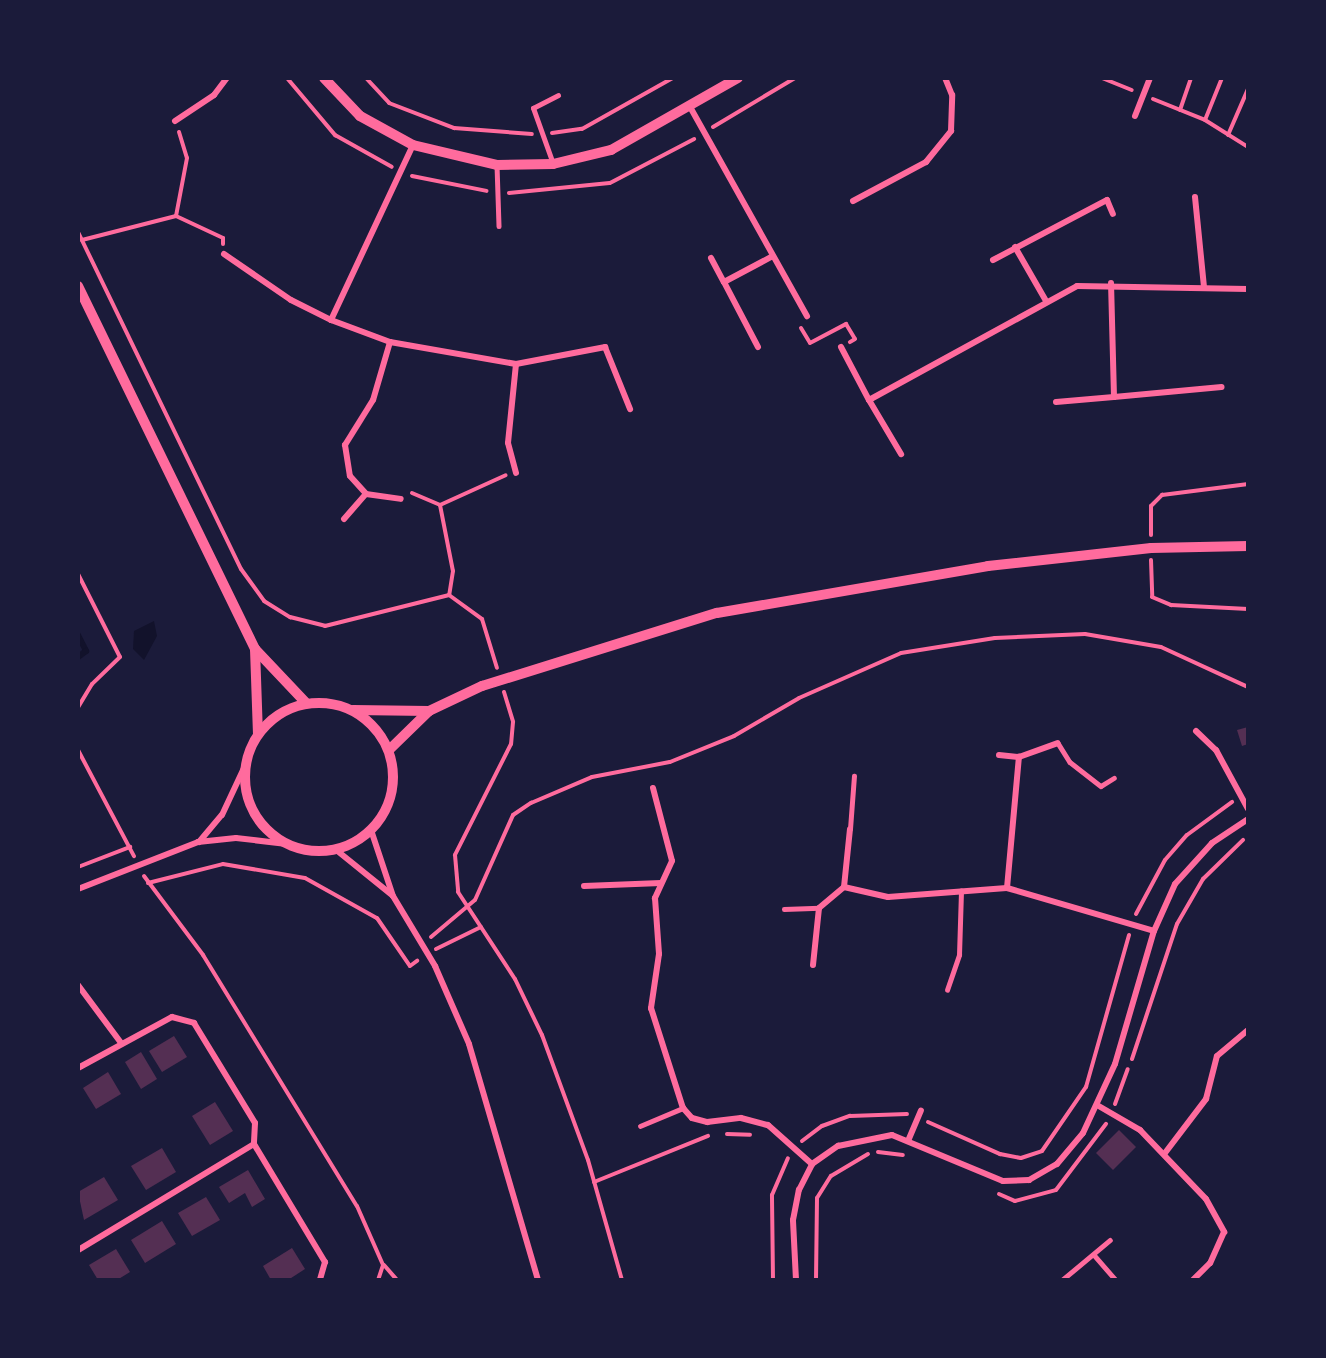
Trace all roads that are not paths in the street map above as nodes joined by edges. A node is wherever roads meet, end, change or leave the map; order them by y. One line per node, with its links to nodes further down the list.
1 (227, 78): 9 (street)
2 (324, 78): 10 (street)
3 (945, 78): 14 (street)
4 (1150, 78): 8 (street)
5 (734, 79): 7 (street)
6 (558, 95): 11 (lane)
7 (689, 105): 11 (street); 19 (street)
8 (1135, 116)
9 (175, 121)
10 (413, 145): 12 (street); 29 (street)
11 (553, 164): 12 (street)
12 (496, 165): 16 (lane)
13 (1195, 196): 25 (street)
14 (853, 201)
15 (1113, 214): 17 (street)
16 (499, 226)
17 (1015, 247): 21 (street); 27 (street)
18 (224, 254): 29 (street)
19 (773, 256): 22 (street); 28 (street)
20 (711, 258): 22 (street)
21 (993, 260)
22 (724, 282): 31 (street)
23 (1111, 283): 25 (street); 27 (street); 35 (street)
24 (78, 286): 45 (street)
25 (1204, 287): 26 (street)
26 (1248, 289)
27 (1047, 301): 36 (street)
28 (807, 316)
29 (331, 320): 30 (street)
30 (390, 342): 33 (street); 41 (street)
31 (758, 347)
32 (841, 347): 36 (street)
33 (516, 364): 38 (street); 40 (street)
34 (1222, 387): 35 (street)
35 (1114, 397): 37 (street)
36 (869, 400): 39 (street)
37 (1056, 402)
38 (630, 410)
39 (901, 454)
40 (516, 473)
41 (366, 494): 42 (street); 43 (street)
42 (401, 499)
43 (344, 519)
44 (1248, 546): 48 (street)
45 (255, 649): 46 (street); 50 (street)
46 (306, 703): 47 (street); 50 (street)
47 (353, 710): 48 (street); 52 (street)
48 (429, 711): 52 (street)
49 (1196, 730): 59 (street)
50 (258, 734): 55 (street)
51 (1058, 743): 54 (street); 57 (lane)
52 (388, 750): 62 (street)
53 (999, 755): 54 (street)
54 (1019, 757): 69 (street)
55 (245, 766): 63 (street); 64 (street)
56 (854, 776): 61 (lane)
57 (1114, 778)
58 (653, 788): 66 (street)
59 (1248, 809)
60 (1248, 819): 75 (street)
61 (850, 829): 68 (street)
62 (371, 830): 65 (street); 72 (street)
63 (198, 842): 64 (street); 70 (street)
64 (287, 844): 65 (street)
65 (335, 849): 72 (street)
66 (662, 883): 67 (street); 83 (street)
67 (584, 886)
68 (844, 887): 71 (street); 73 (street)
69 (1007, 888): 71 (street); 75 (street)
70 (78, 889)
71 (961, 891): 78 (lane)
72 (393, 896): 94 (street)
73 (819, 908): 74 (lane); 76 (street)
74 (784, 909)
75 (1154, 931): 82 (street)
76 (813, 965)
77 (78, 985): 80 (street)
78 (947, 990)
79 (1248, 1030): 88 (street)
80 (121, 1043): 81 (street); 87 (street)
81 (78, 1068)
82 (1097, 1105): 86 (street); 88 (street)
83 (683, 1107): 85 (lane); 89 (street)
84 (920, 1115): 86 (street)
85 (640, 1126)
86 (908, 1141): 89 (street)
87 (254, 1144): 91 (street); 93 (street)
88 (1165, 1153): 98 (street)
89 (812, 1164): 95 (street)
90 (1110, 1240): 92 (lane)
91 (78, 1250)
92 (1095, 1256): 96 (lane); 97 (lane)
93 (320, 1280)
94 (538, 1280)
95 (796, 1280)
96 (1062, 1280)
97 (1116, 1280)
98 (1193, 1280)

